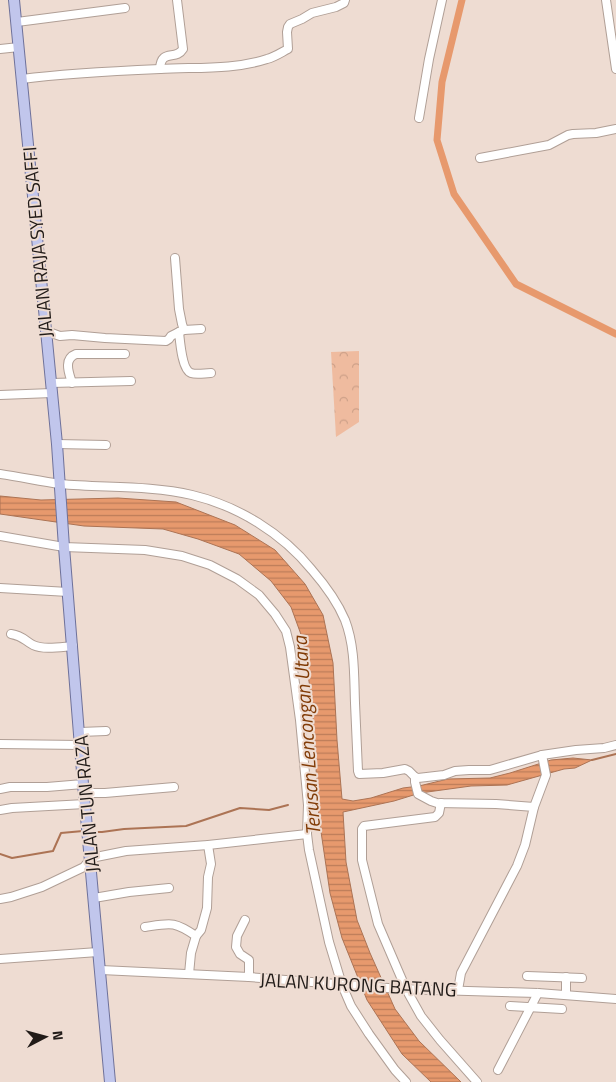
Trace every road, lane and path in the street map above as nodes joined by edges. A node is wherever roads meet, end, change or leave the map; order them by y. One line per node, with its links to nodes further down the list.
1 (14, 0): 7 (main road, JALAN RAJA SYED SAFFI)
2 (177, 0): 10 (street)
3 (345, 0): 10 (street)
4 (442, 0): 13 (street)
5 (606, 0): 11 (street)
6 (125, 8): 7 (street)
7 (16, 22): 8 (main road, JALAN RAJA SYED SAFFI)
8 (19, 48): 9 (street); 12 (main road, JALAN RAJA SYED SAFFI)
9 (0, 49)
10 (160, 69): 12 (street)
11 (616, 69)
12 (22, 79): 18 (main road, JALAN RAJA SYED SAFFI)
13 (419, 118)
14 (616, 129): 15 (street)
15 (480, 158)
16 (175, 258): 19 (street)
17 (200, 329): 19 (street)
18 (46, 331): 19 (street); 24 (main road, JALAN RAJA SYED SAFFI)
19 (181, 331): 21 (street)
20 (125, 354): 23 (street)
21 (211, 373)
22 (131, 381): 23 (street)
23 (72, 383): 24 (street)
24 (51, 388): 25 (street); 26 (main road, JALAN RAJA SYED SAFFI)
25 (0, 395)
26 (57, 444): 27 (street); 29 (main road, JALAN RAJA SYED SAFFI)
27 (106, 445)
28 (0, 474): 29 (street)
29 (60, 485): 30 (main road, JALAN RAJA SYED SAFFI); 43 (street)
30 (62, 526): 32 (main road, JALAN TUN RAZA)
31 (0, 536): 32 (street)
32 (64, 547): 34 (main road, JALAN TUN RAZA); 51 (street)
33 (0, 588): 34 (street)
34 (68, 592): 36 (main road, JALAN TUN RAZA)
35 (12, 634): 36 (street)
36 (72, 646): 38 (main road, JALAN TUN RAZA)
37 (106, 731): 38 (street)
38 (80, 732): 40 (main road, JALAN TUN RAZA)
39 (0, 744): 40 (street)
40 (80, 745): 45 (main road, JALAN TUN RAZA)
41 (616, 745): 42 (street)
42 (543, 758): 43 (street); 49 (street)
43 (416, 781): 47 (street)
44 (174, 787): 45 (street)
45 (84, 788): 46 (street); 48 (main road, JALAN TUN RAZA)
46 (0, 789)
47 (440, 803): 49 (street); 69 (street)
48 (85, 804): 50 (street); 53 (main road, JALAN TUN RAZA)
49 (534, 807): 70 (street)
50 (0, 810)
51 (307, 834): 52 (street); 68 (street)
52 (208, 845): 53 (street); 59 (street)
53 (90, 858): 55 (main road, JALAN TUN RAZA); 56 (street)
54 (169, 888): 55 (street)
55 (94, 898): 60 (main road, JALAN TUN RAZA)
56 (0, 899)
57 (245, 920): 66 (street)
58 (145, 927): 59 (street)
59 (196, 936): 63 (street)
60 (98, 952): 61 (street); 62 (main road, JALAN TUN RAZA)
61 (0, 959)
62 (100, 970): 63 (street, JALAN KURONG BATANG); 78 (main road, JALAN TUN RAZA)
63 (189, 974): 66 (street, JALAN KURONG BATANG)
64 (527, 976): 65 (street)
65 (566, 977): 67 (street); 72 (street)
66 (249, 978): 68 (street, JALAN KURONG BATANG)
67 (582, 978)
68 (342, 985): 69 (street, JALAN KURONG BATANG); 79 (street)
69 (404, 989): 70 (street, JALAN KURONG BATANG); 80 (street)
70 (458, 990): 71 (street, JALAN KURONG BATANG)
71 (538, 994): 72 (street, JALAN KURONG BATANG); 75 (street)
72 (566, 995): 73 (street, JALAN KURONG BATANG)
73 (616, 999)
74 (510, 1006): 75 (street)
75 (531, 1007): 76 (street); 77 (street)
76 (562, 1008)
77 (498, 1070)
78 (110, 1082)
79 (406, 1082)
80 (477, 1082)

